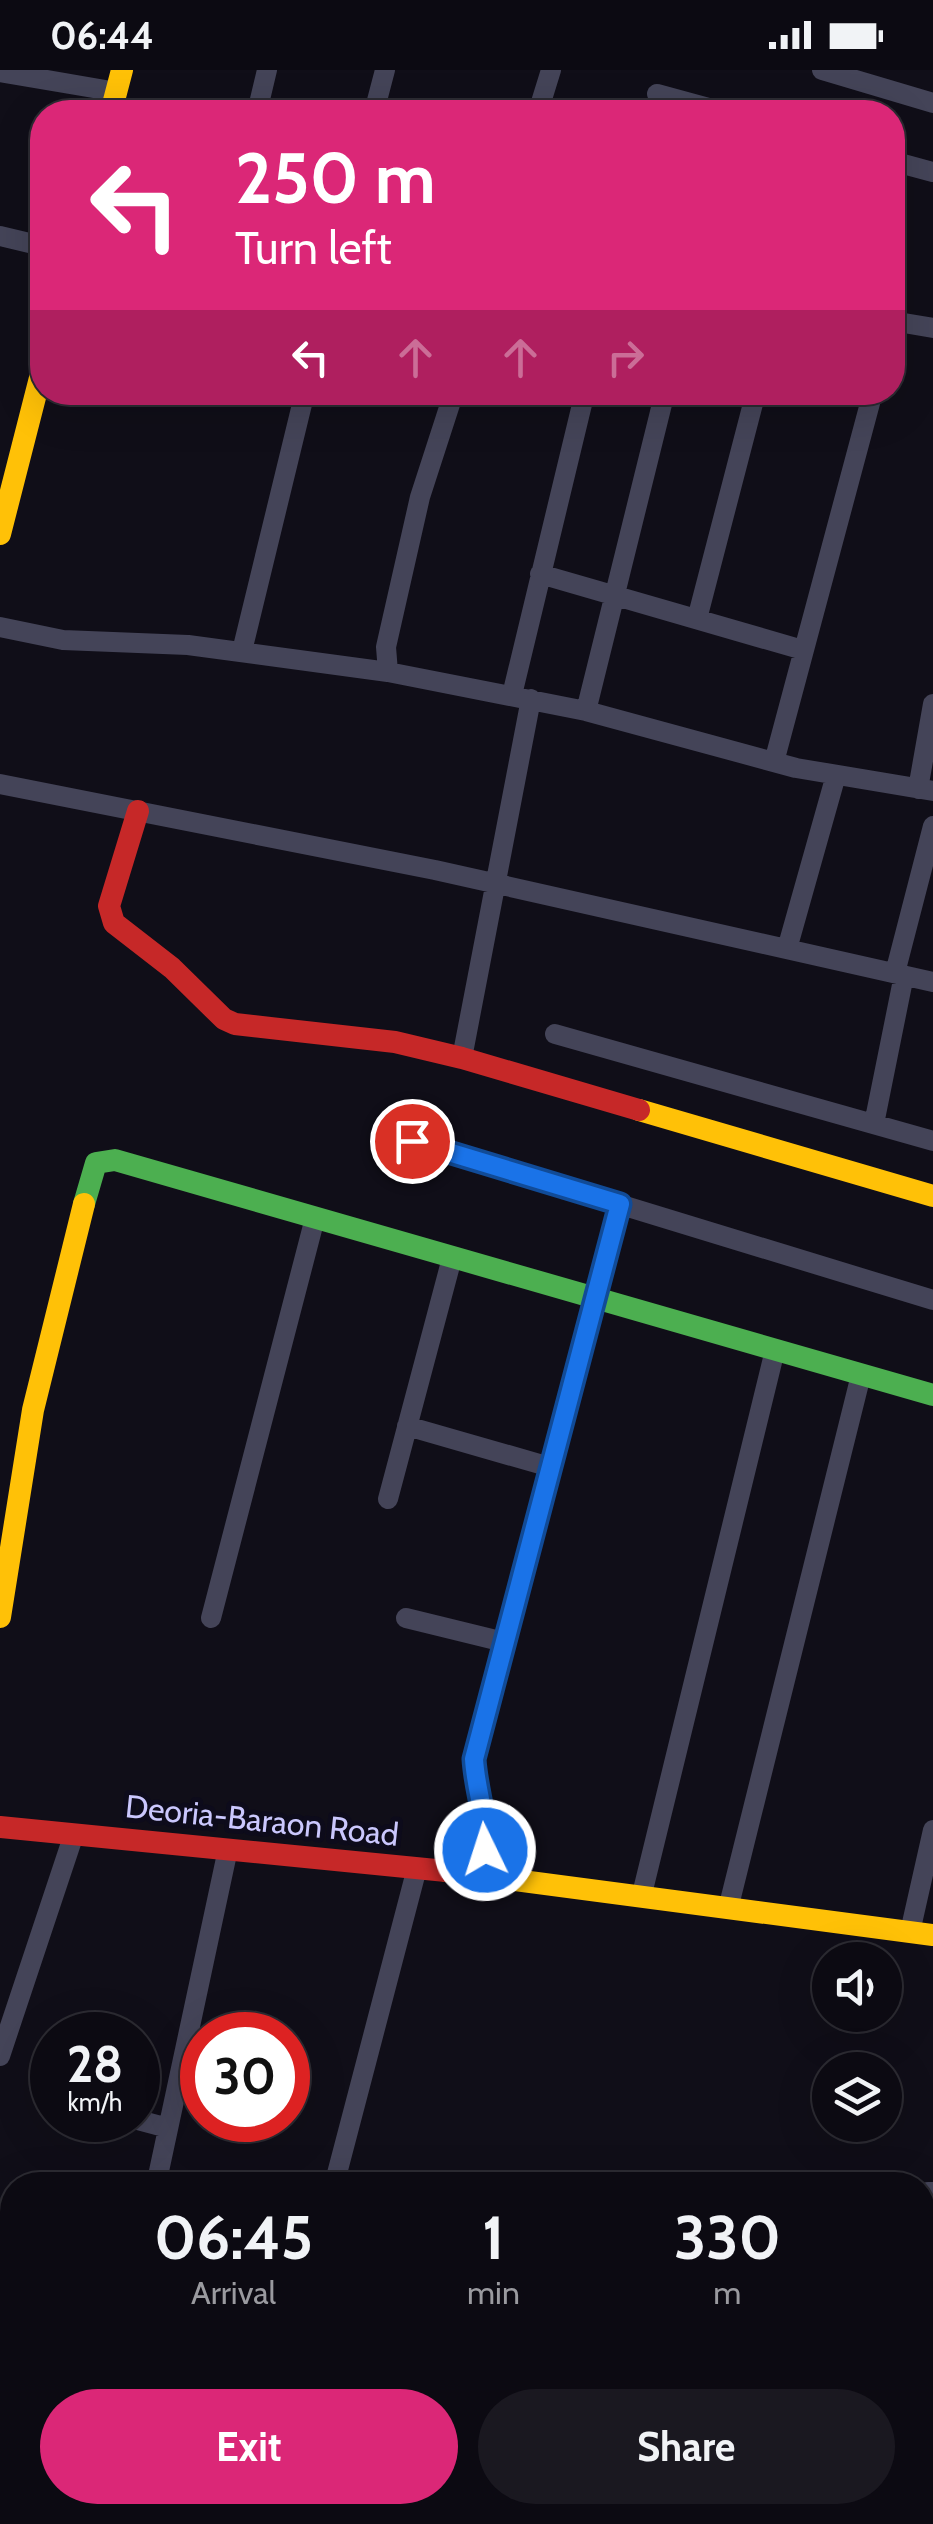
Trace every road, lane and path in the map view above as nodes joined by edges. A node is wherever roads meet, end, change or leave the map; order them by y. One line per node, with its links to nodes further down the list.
1 (267, 70): 8 (street)
2 (385, 70): 9 (street)
3 (551, 70): 10 (street)
4 (830, 71): 12 (street)
5 (0, 72): 7 (street)
6 (657, 94): 11 (street)
7 (116, 95)
8 (260, 100)
9 (377, 100)
10 (542, 100)
11 (679, 100)
12 (933, 102)
13 (905, 164): 14 (street)
14 (933, 172)
15 (0, 236): 16 (street)
16 (30, 243)
17 (905, 321): 18 (street)
18 (931, 322)
19 (33, 405): 26 (street)
20 (302, 405): 31 (street)
21 (450, 405): 33 (street)
22 (582, 405): 27 (street)
23 (663, 405): 28 (street)
24 (753, 405): 29 (street)
25 (869, 405): 32 (street)
26 (0, 534)
27 (540, 574): 28 (street); 34 (street)
28 (616, 595): 29 (street); 36 (street)
29 (698, 619): 32 (street)
30 (0, 627): 31 (street)
31 (242, 650): 33 (street)
32 (804, 650): 37 (street)
33 (388, 672): 34 (street)
34 (521, 697): 36 (street); 43 (street)
35 (933, 704): 40 (street)
36 (586, 712): 37 (street)
37 (774, 762): 38 (street)
38 (836, 775): 40 (street); 44 (street)
39 (0, 784): 41 (street)
40 (925, 790)
41 (138, 812): 43 (street); 48 (street)
42 (933, 826): 45 (street)
43 (496, 884): 44 (street); 48 (street)
44 (787, 949): 45 (street)
45 (900, 974): 46 (street); 49 (street)
46 (933, 982)
47 (555, 1034): 49 (street)
48 (462, 1058): 52 (street)
49 (874, 1124): 51 (street)
50 (412, 1141): 53 (street)
51 (933, 1141)
52 (933, 1196)
53 (620, 1204): 56 (street); 57 (street)
54 (315, 1218): 55 (street); 64 (street); 65 (street)
55 (452, 1258): 56 (street); 61 (street)
56 (594, 1299): 58 (street); 62 (street)
57 (933, 1300)
58 (774, 1350): 59 (street); 74 (street)
59 (862, 1375): 60 (street); 75 (street)
60 (933, 1395)
61 (407, 1426): 62 (street); 63 (street)
62 (550, 1468): 67 (street)
63 (388, 1500)
64 (0, 1617)
65 (210, 1618)
66 (406, 1618): 67 (street)
67 (504, 1642): 73 (street)
68 (0, 1827): 70 (street, Deoria-Baraon Road)
69 (933, 1830): 76 (street)
70 (74, 1834): 71 (street, Deoria-Baraon Road); 77 (street)
71 (228, 1848): 72 (street, Deoria-Baraon Road); 79 (street)
72 (417, 1868): 73 (street, Deoria-Baraon Road); 81 (street)
73 (483, 1874): 74 (street, Deoria-Baraon Road)
74 (642, 1894): 75 (street, Deoria-Baraon Road)
75 (729, 1905): 76 (street, Deoria-Baraon Road)
76 (921, 1934)
77 (0, 2056)
78 (160, 2126): 79 (street)
79 (168, 2128): 80 (street)
80 (159, 2172)
81 (337, 2172)

